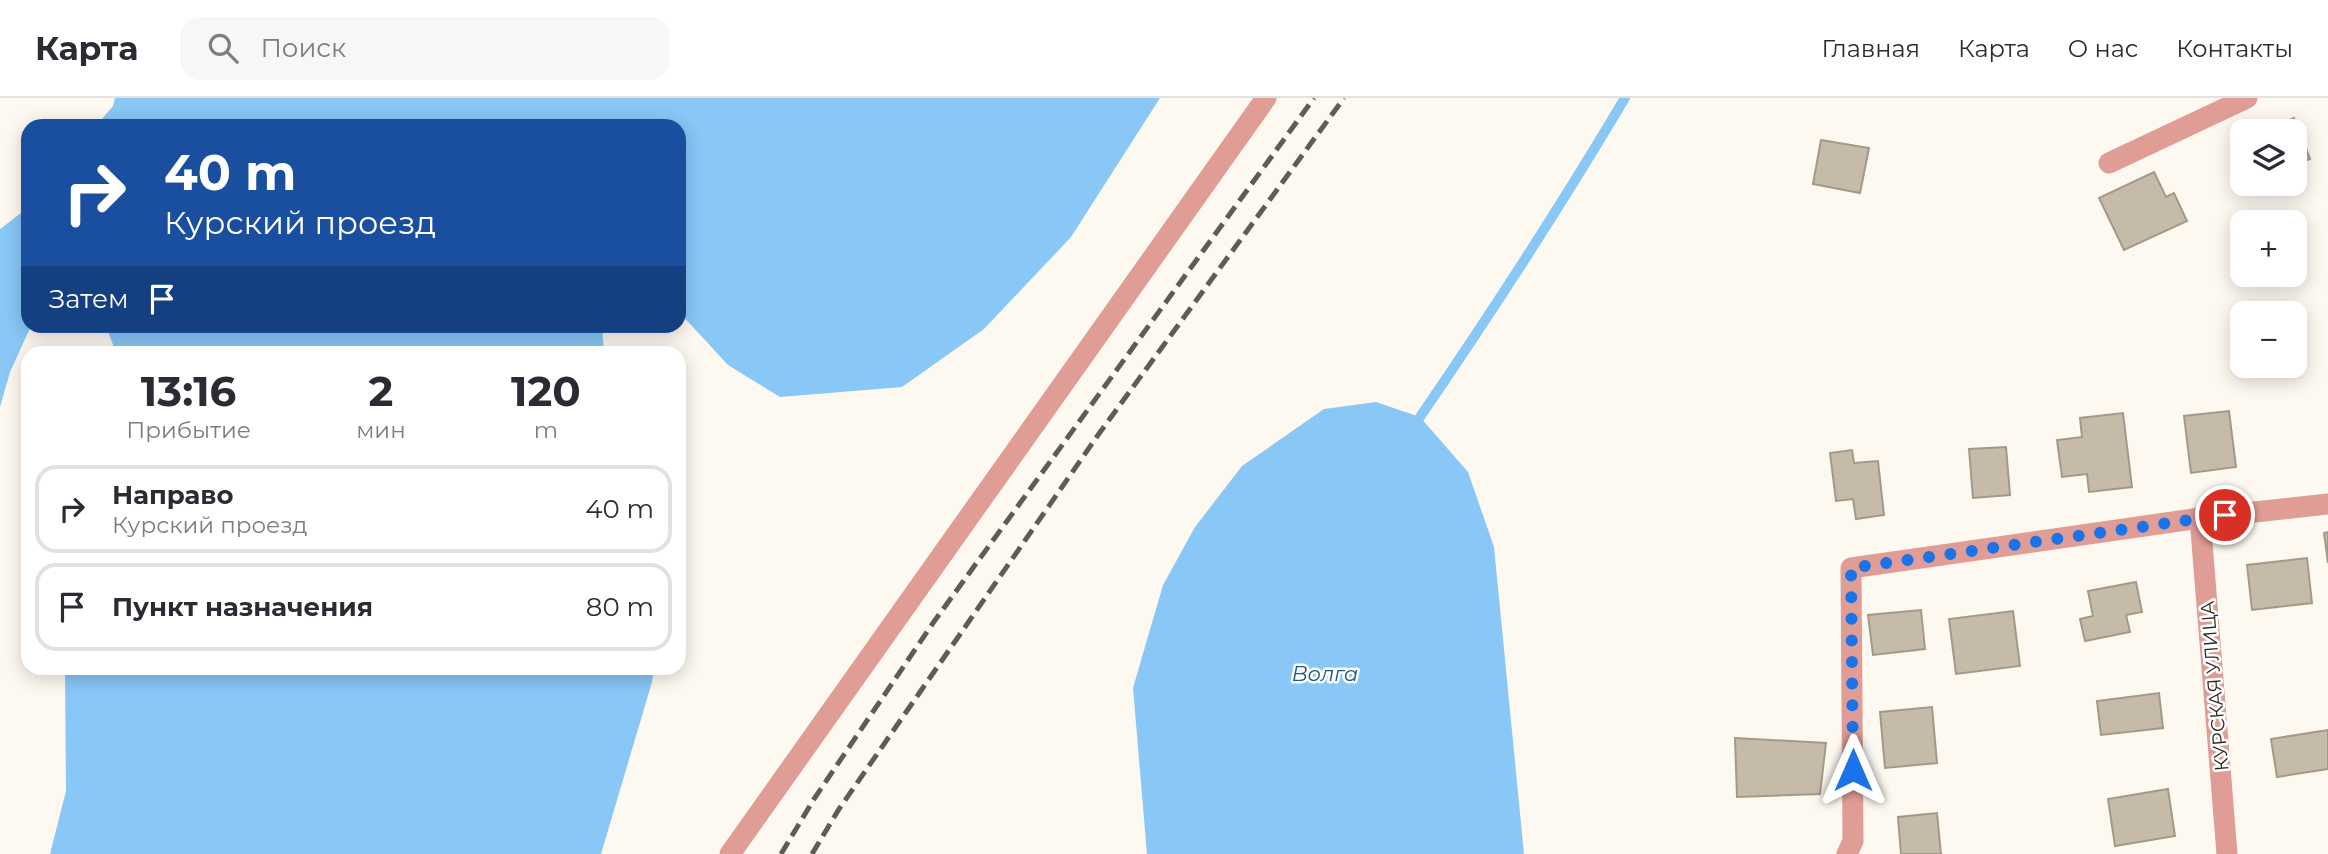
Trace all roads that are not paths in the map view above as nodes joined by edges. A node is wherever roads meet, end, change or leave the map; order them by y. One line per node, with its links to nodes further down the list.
1 (1266, 98): 6 (street)
2 (2247, 98): 3 (street)
3 (2109, 163)
4 (2328, 504): 5 (street)
5 (2200, 518): 7 (street); 8 (street, КУРСКАЯ УЛИЦА)
6 (730, 854)
7 (1847, 854)
8 (2227, 854)

